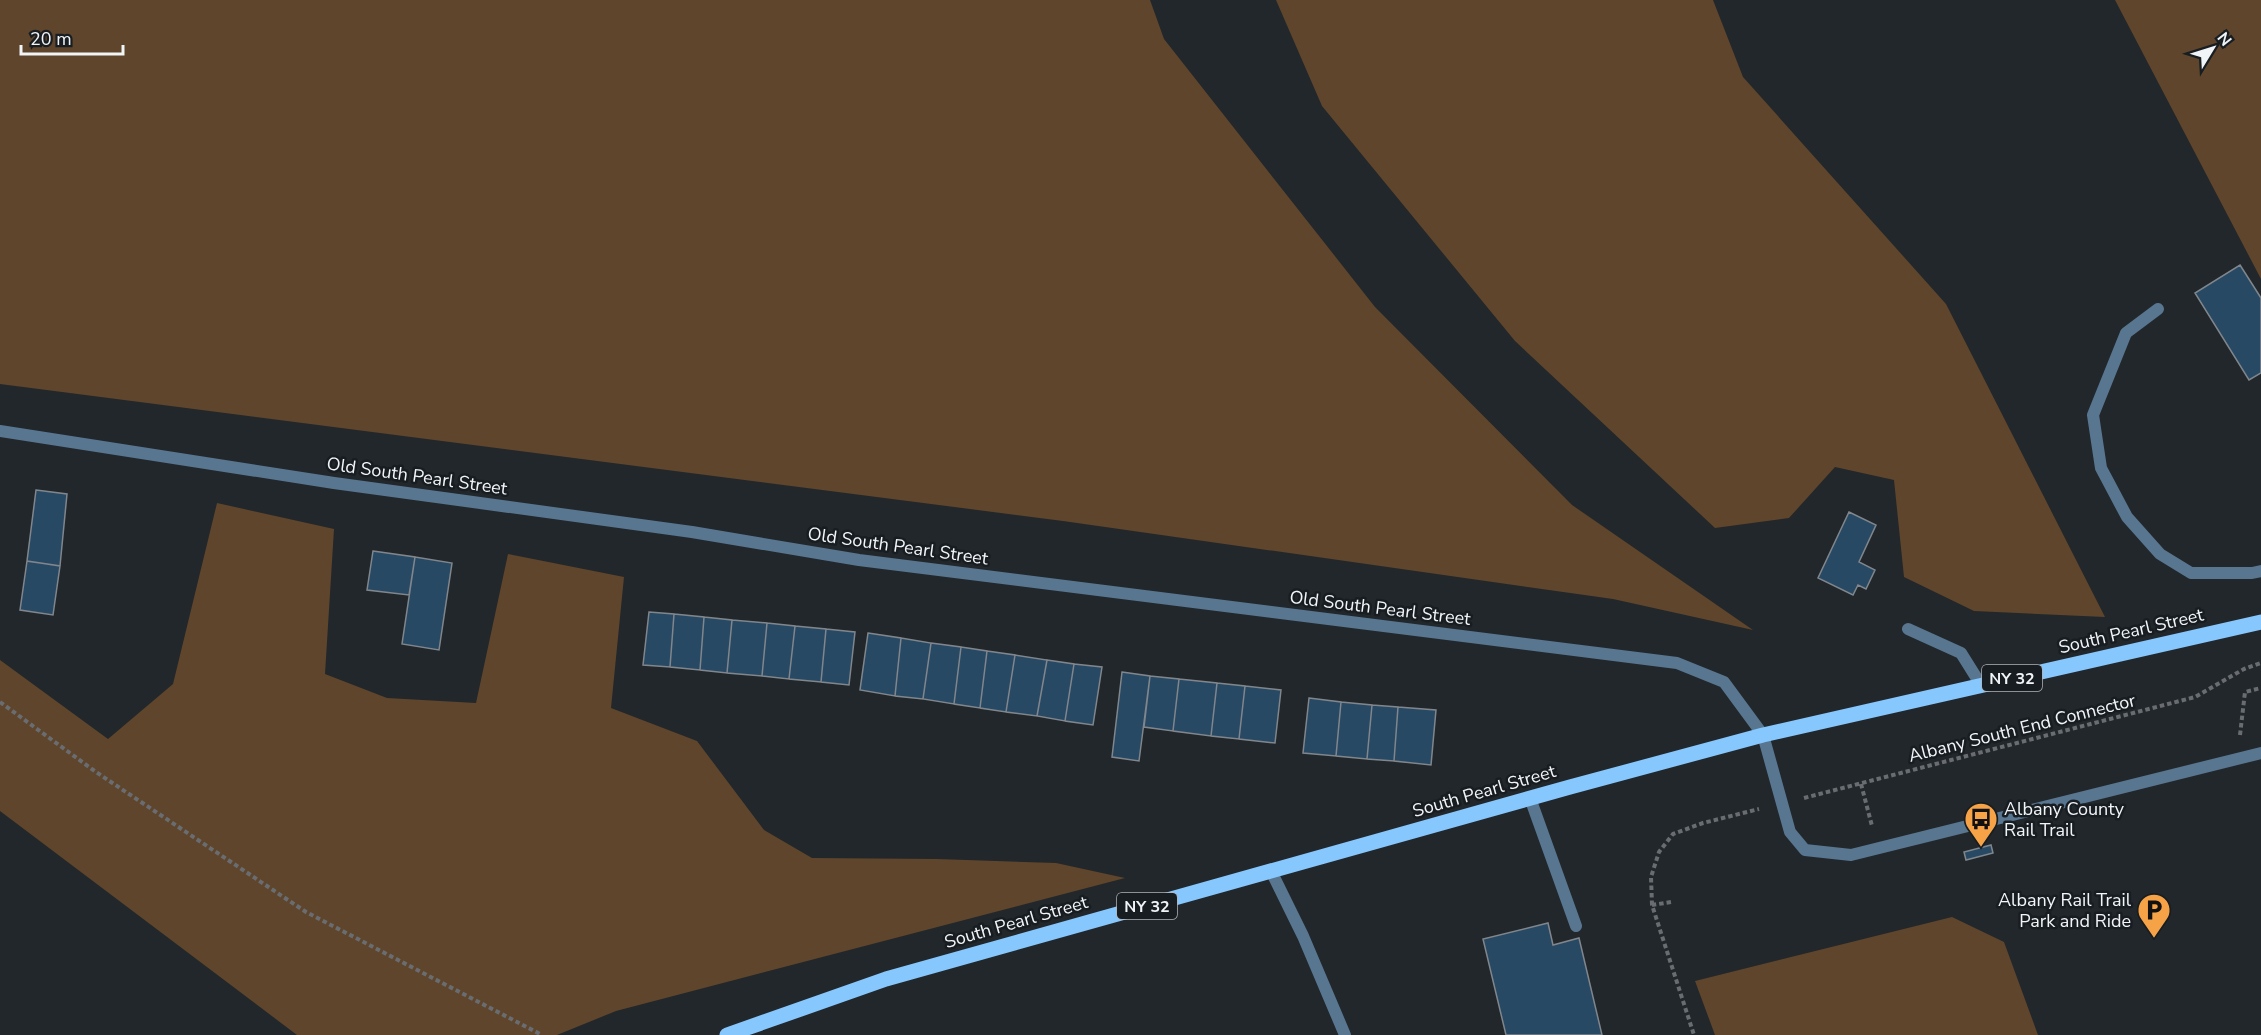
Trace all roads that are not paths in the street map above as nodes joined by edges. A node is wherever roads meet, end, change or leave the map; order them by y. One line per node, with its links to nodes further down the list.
1 (2158, 309): 3 (street)
2 (0, 431): 7 (street, Old South Pearl Street)
3 (2261, 571)
4 (2261, 622): 6 (main road, South Pearl Street / NY 32)
5 (1908, 629): 6 (street)
6 (1981, 686): 7 (main road, South Pearl Street / NY 32)
7 (1763, 735): 8 (street); 9 (main road, South Pearl Street / NY 32)
8 (2261, 753)
9 (1530, 798): 10 (main road, South Pearl Street / NY 32); 11 (street)
10 (1271, 871): 12 (main road, South Pearl Street / NY 32); 13 (street)
11 (1576, 926)
12 (727, 1035)
13 (1345, 1035)

